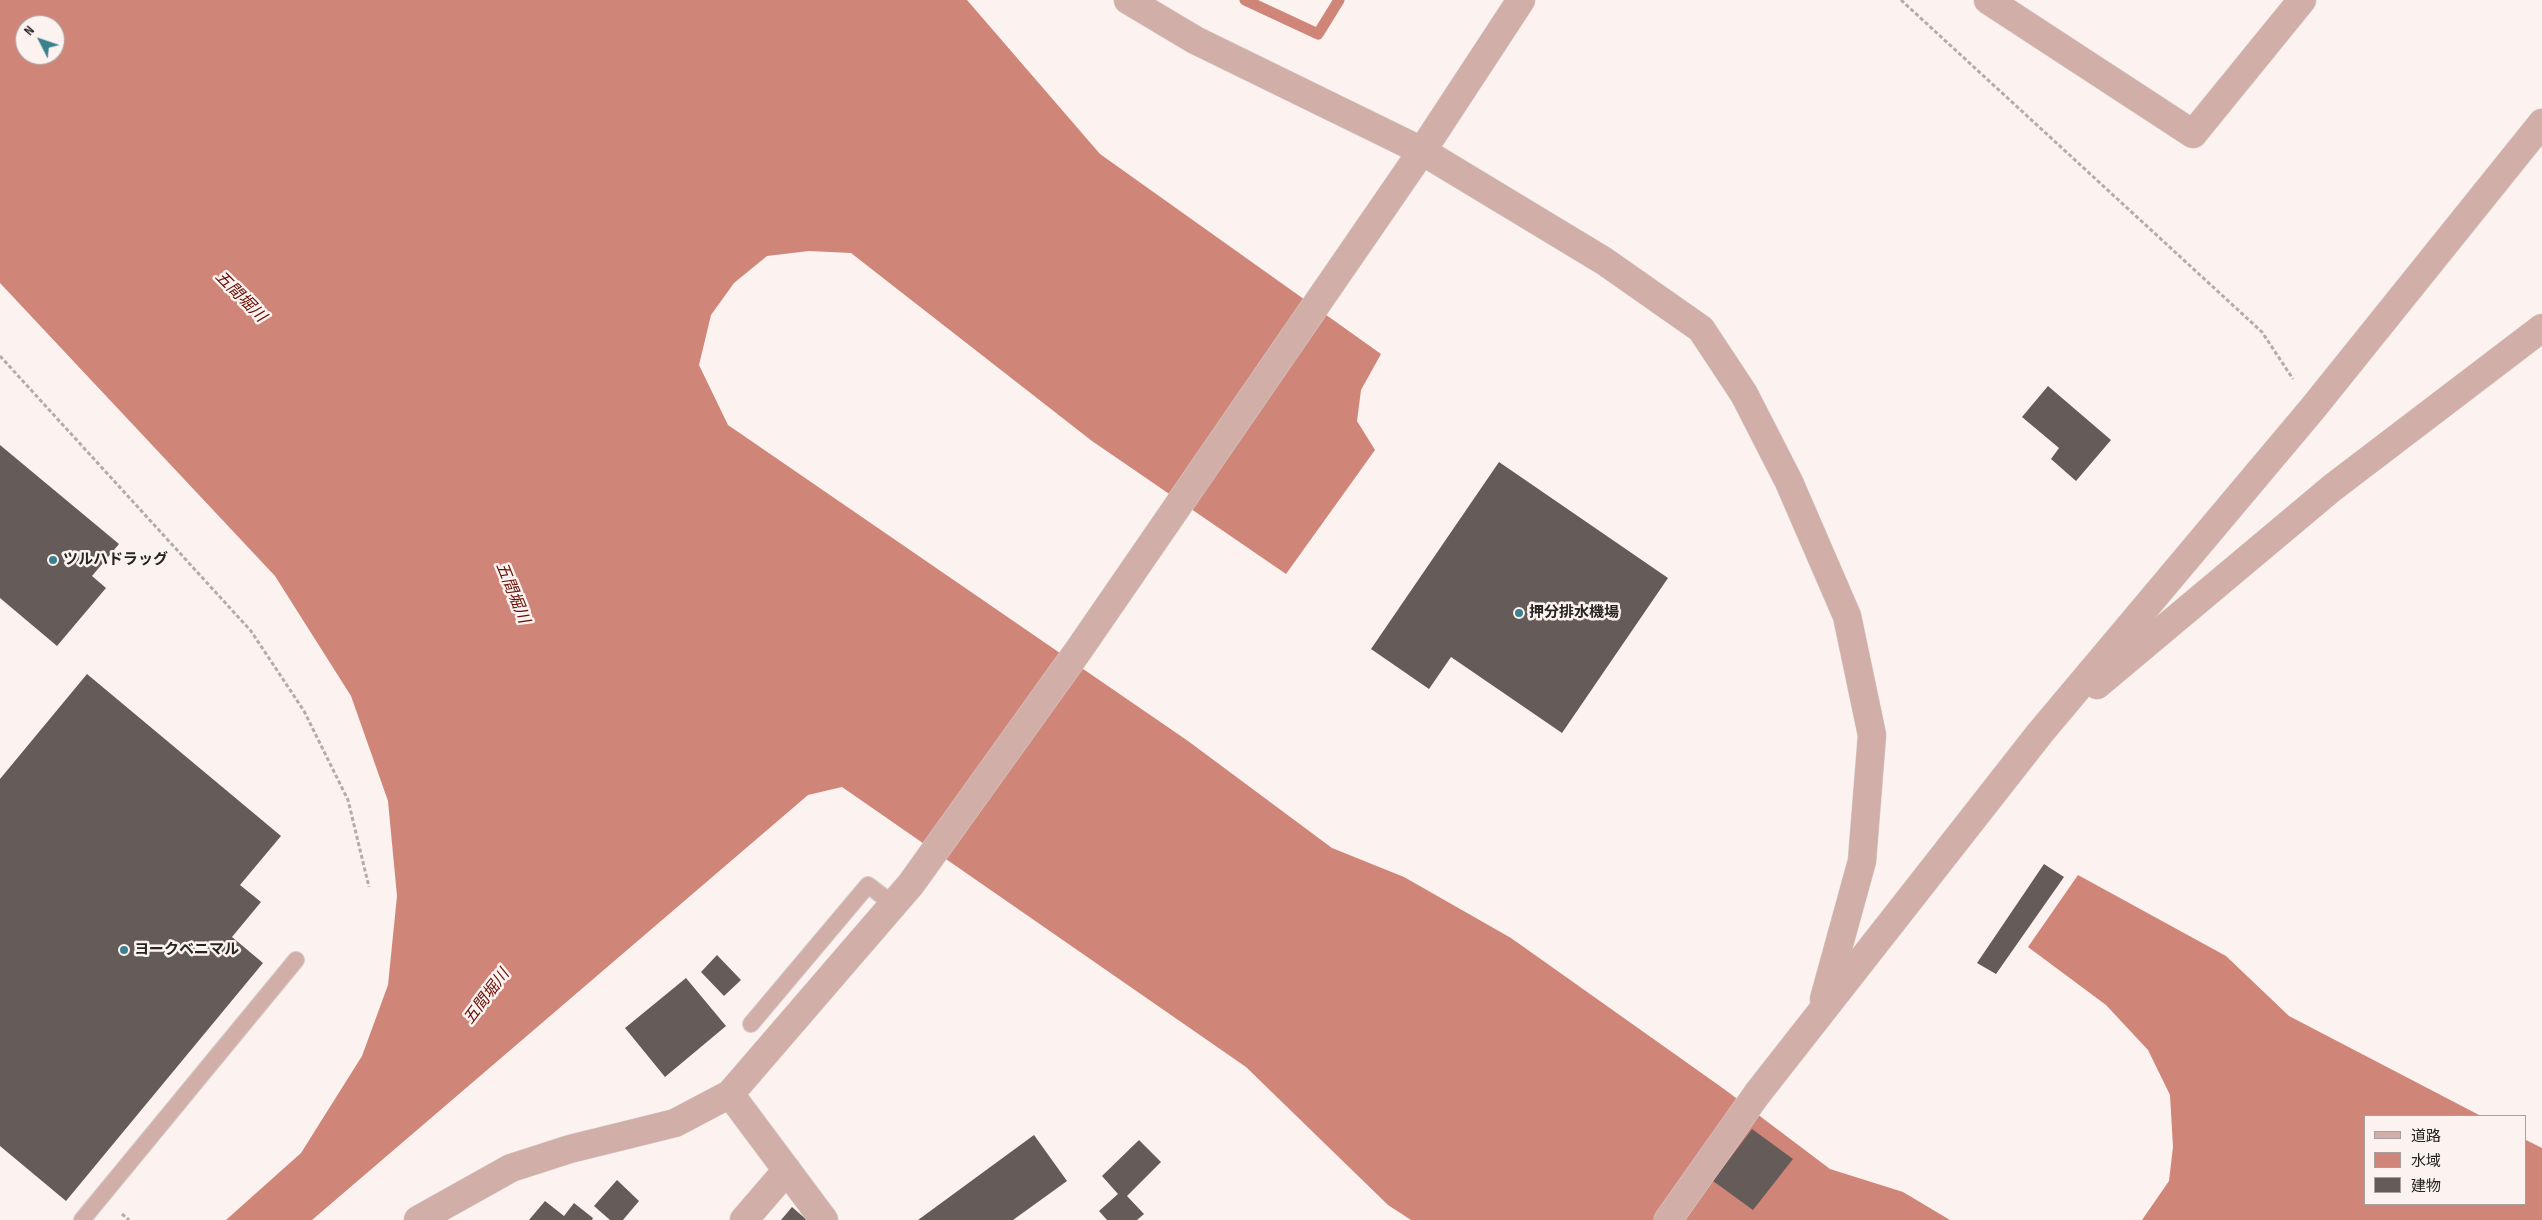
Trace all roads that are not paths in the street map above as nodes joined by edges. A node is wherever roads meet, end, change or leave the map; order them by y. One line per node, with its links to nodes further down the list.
1 (1128, 0): 6 (street)
2 (1520, 0): 6 (street)
3 (1988, 0): 4 (street)
4 (2302, 0)
5 (2542, 122): 8 (street)
6 (1422, 151): 9 (street); 11 (street)
7 (2542, 328): 8 (street)
8 (2040, 733): 11 (street)
9 (893, 904): 12 (lane); 13 (street)
10 (296, 960): 15 (lane)
11 (1821, 1011): 19 (street)
12 (751, 1024)
13 (730, 1094): 14 (street); 16 (street)
14 (787, 1170): 17 (street); 18 (street)
15 (82, 1220)
16 (418, 1220)
17 (744, 1220)
18 (824, 1220)
19 (1668, 1220)

